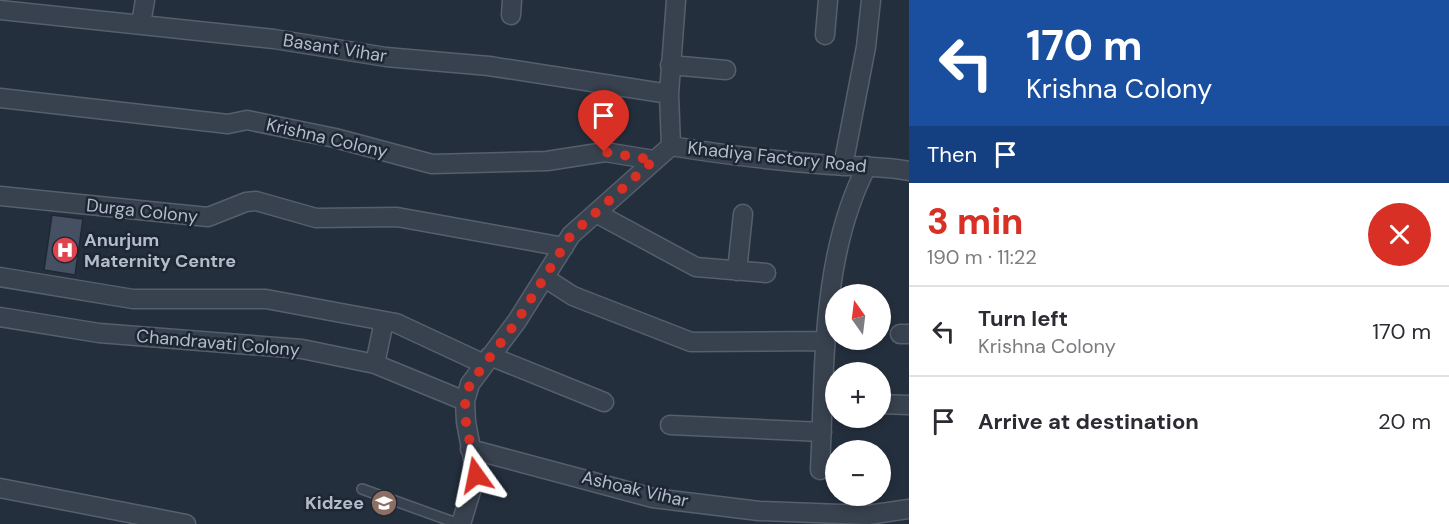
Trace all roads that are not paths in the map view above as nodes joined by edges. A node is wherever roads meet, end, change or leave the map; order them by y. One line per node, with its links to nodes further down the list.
1 (145, 0): 6 (street)
2 (676, 0): 8 (street)
3 (828, 0): 7 (street)
4 (872, 0): 14 (street)
5 (0, 10): 6 (street, Basant Vihar)
6 (141, 24): 10 (street, Basant Vihar)
7 (825, 35)
8 (670, 65): 9 (street); 10 (street)
9 (726, 70)
10 (669, 94): 12 (street)
11 (0, 98): 13 (street, Krishna Colony)
12 (672, 146): 13 (street, Khadiya Factory Road); 14 (street, Khadiya Factory Road)
13 (654, 160): 18 (street, Khadiya Factory Road)
14 (843, 166): 15 (street, Khadiya Factory Road)
15 (867, 166): 16 (street, Khadiya Factory Road); 25 (street)
16 (909, 171)
17 (0, 196): 20 (street, Durga Colony)
18 (596, 213): 20 (street, Khadiya Factory Road); 21 (street)
19 (743, 214): 21 (street)
20 (564, 246): 24 (street, Khadiya Factory Road)
21 (737, 271): 22 (street)
22 (766, 273)
23 (0, 277): 27 (street)
24 (545, 278): 28 (street); 29 (street, Khadiya Factory Road)
25 (834, 284)
26 (0, 317): 30 (street, Chandravati Colony)
27 (384, 321): 29 (street); 30 (street)
28 (825, 341)
29 (487, 360): 31 (street, Khadiya Factory Road); 32 (street)
30 (375, 364): 31 (street, Chandravati Colony)
31 (465, 400): 38 (street)
32 (604, 402)
33 (891, 404): 34 (street)
34 (909, 405)
35 (825, 421): 37 (street)
36 (670, 425): 37 (street)
37 (822, 432): 39 (street)
38 (470, 449): 42 (street, Ashoak Vihar); 44 (street)
39 (820, 470)
40 (0, 488): 43 (street)
41 (362, 489): 44 (lane)
42 (909, 509)
43 (186, 524)
44 (460, 524)

